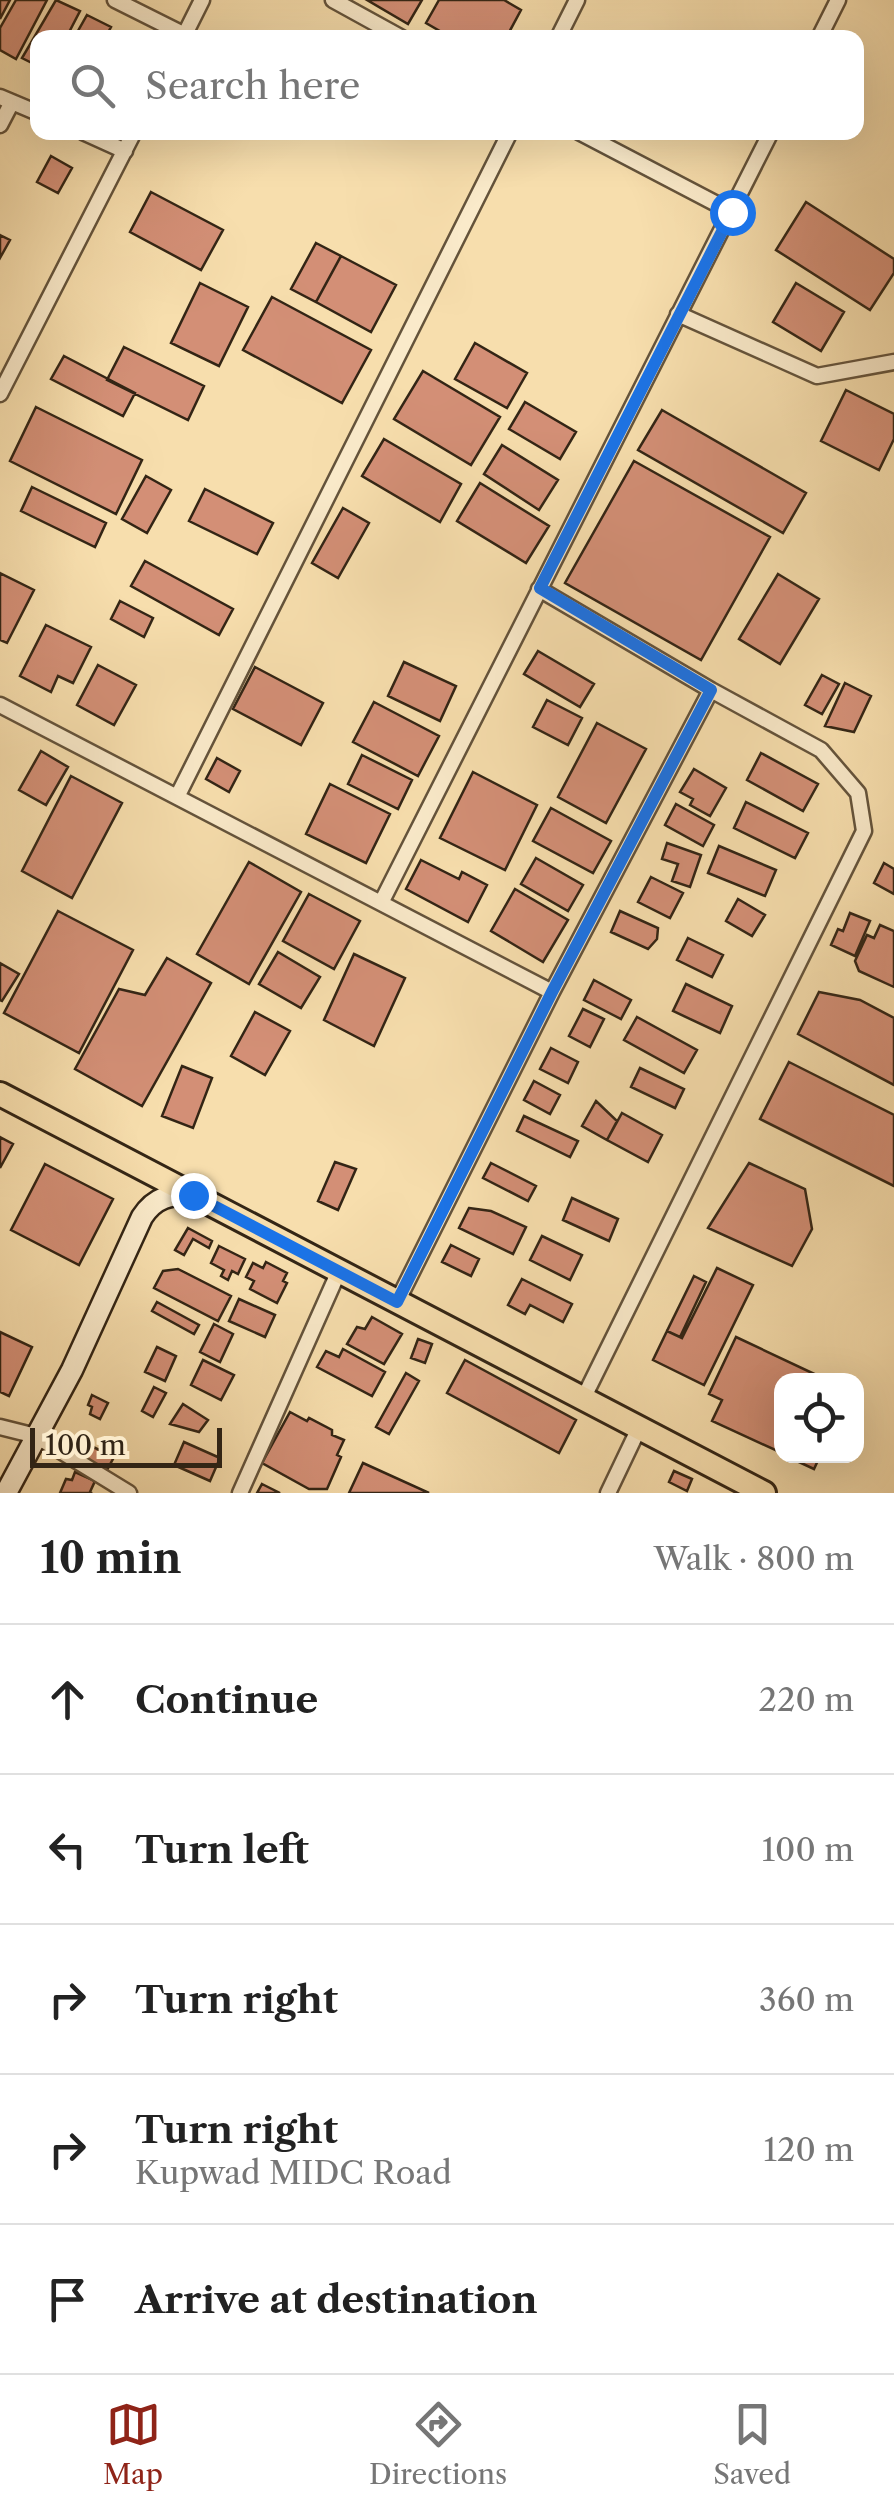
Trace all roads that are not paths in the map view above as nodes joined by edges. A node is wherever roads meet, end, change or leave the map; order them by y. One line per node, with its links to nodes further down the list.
1 (115, 0): 6 (street)
2 (202, 0): 7 (street)
3 (333, 0): 8 (street)
4 (577, 0): 9 (street)
5 (838, 0): 10 (street)
6 (172, 30)
7 (187, 30)
8 (387, 30)
9 (562, 30)
10 (823, 30)
11 (6, 99): 12 (street); 13 (street)
12 (30, 110)
13 (0, 124)
14 (101, 140): 19 (street)
15 (130, 140): 19 (street)
16 (506, 140): 28 (street)
17 (595, 140): 20 (street)
18 (768, 140): 20 (street)
19 (125, 151): 23 (street)
20 (732, 212): 21 (street)
21 (678, 314): 22 (street); 25 (street)
22 (894, 362)
23 (5, 368): 24 (street)
24 (0, 394)
25 (540, 588): 26 (street); 29 (street)
26 (711, 690): 30 (street); 35 (street)
27 (0, 705): 28 (street)
28 (177, 797): 29 (street)
29 (381, 903): 30 (street)
30 (552, 992): 34 (street)
31 (0, 1094): 32 (main road)
32 (193, 1195): 33 (main road); 38 (main road)
33 (339, 1271): 34 (main road); 41 (street)
34 (397, 1302): 35 (main road)
35 (584, 1398): 37 (main road)
36 (0, 1427): 38 (street)
37 (639, 1428): 42 (street); 43 (main road)
38 (36, 1436): 39 (main road); 40 (street)
39 (6, 1493)
40 (129, 1493)
41 (240, 1493)
42 (608, 1493)
43 (764, 1493)

